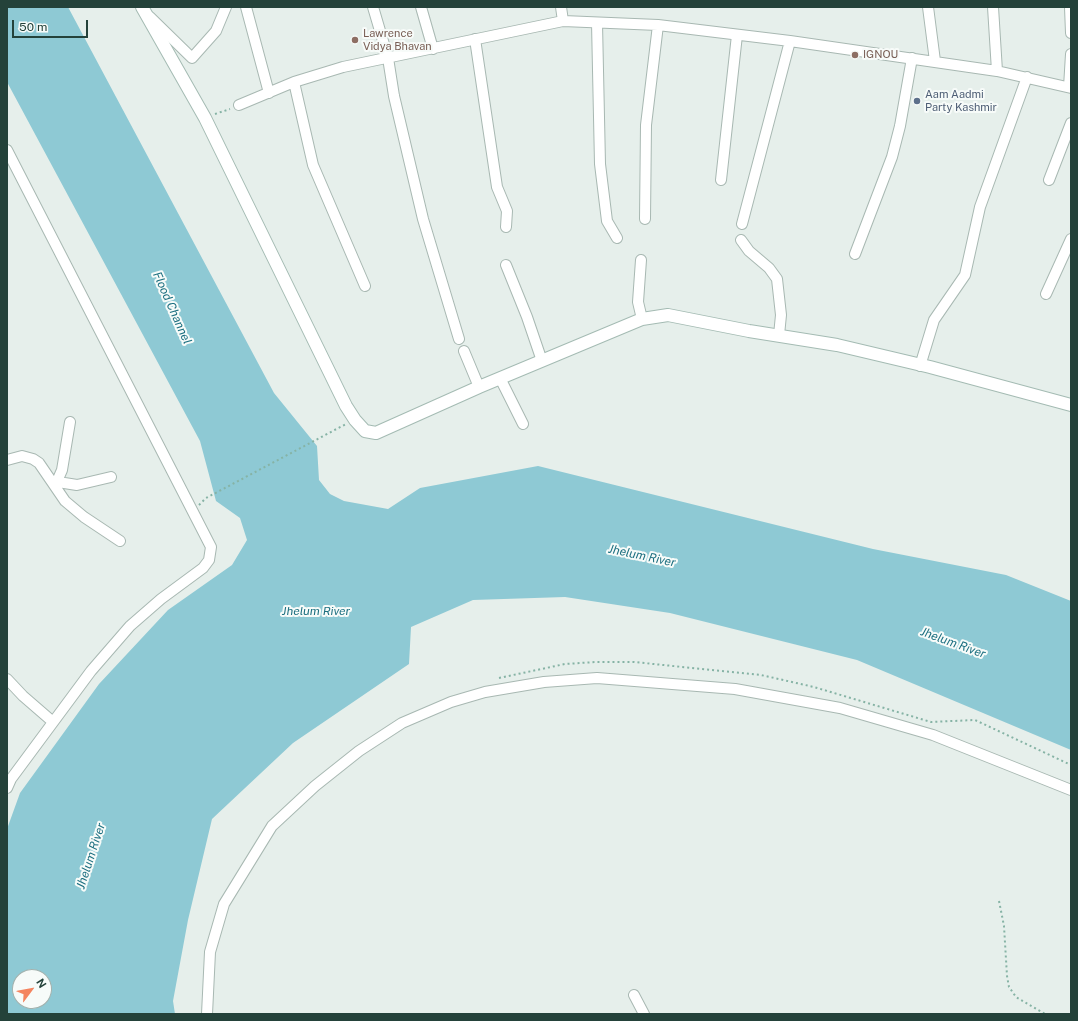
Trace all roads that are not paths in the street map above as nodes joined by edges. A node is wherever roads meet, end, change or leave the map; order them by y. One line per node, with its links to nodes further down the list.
1 (226, 7): 9 (street)
2 (246, 7): 26 (street)
3 (373, 7): 19 (street)
4 (422, 7): 17 (street)
5 (561, 7): 10 (street)
6 (928, 7): 21 (street)
7 (993, 7): 22 (street)
8 (1070, 7): 13 (street)
9 (143, 9): 50 (main road)
10 (563, 21): 11 (street); 15 (street)
11 (596, 23): 12 (street); 35 (street)
12 (658, 25): 14 (street); 32 (street)
13 (1071, 34)
14 (737, 35): 16 (street); 30 (street)
15 (475, 39): 17 (street); 34 (street)
16 (790, 41): 20 (street); 33 (street)
17 (432, 49): 19 (street)
18 (1071, 54): 25 (street)
19 (388, 58): 24 (street); 45 (street)
20 (912, 58): 21 (street); 38 (street)
21 (935, 61): 22 (street)
22 (997, 71): 23 (street)
23 (1027, 77): 25 (street); 48 (street)
24 (294, 82): 26 (street); 41 (street)
25 (1070, 88)
26 (269, 93): 27 (street)
27 (239, 105)
28 (1071, 123): 31 (street)
29 (7, 150): 59 (street)
30 (720, 180)
31 (1049, 180)
32 (645, 219)
33 (742, 224)
34 (506, 227)
35 (617, 238)
36 (1071, 239): 42 (street)
37 (741, 240): 44 (street)
38 (855, 254)
39 (641, 260): 43 (street)
40 (506, 265): 47 (street)
41 (365, 286)
42 (1046, 294)
43 (642, 319): 44 (main road); 47 (main road)
44 (779, 335): 48 (main road)
45 (459, 339)
46 (464, 351): 50 (street)
47 (542, 361): 49 (main road)
48 (920, 366): 51 (main road)
49 (500, 378): 50 (main road); 53 (street)
50 (479, 387)
51 (1071, 405)
52 (70, 422): 56 (street)
53 (523, 424)
54 (7, 460): 56 (street)
55 (111, 477): 56 (street)
56 (56, 484): 57 (street)
57 (120, 541)
58 (7, 679): 59 (street)
59 (53, 722): 60 (street)
60 (8, 781)
61 (1071, 790): 63 (street)
62 (634, 995): 64 (street)
63 (207, 1014)
64 (644, 1014)

